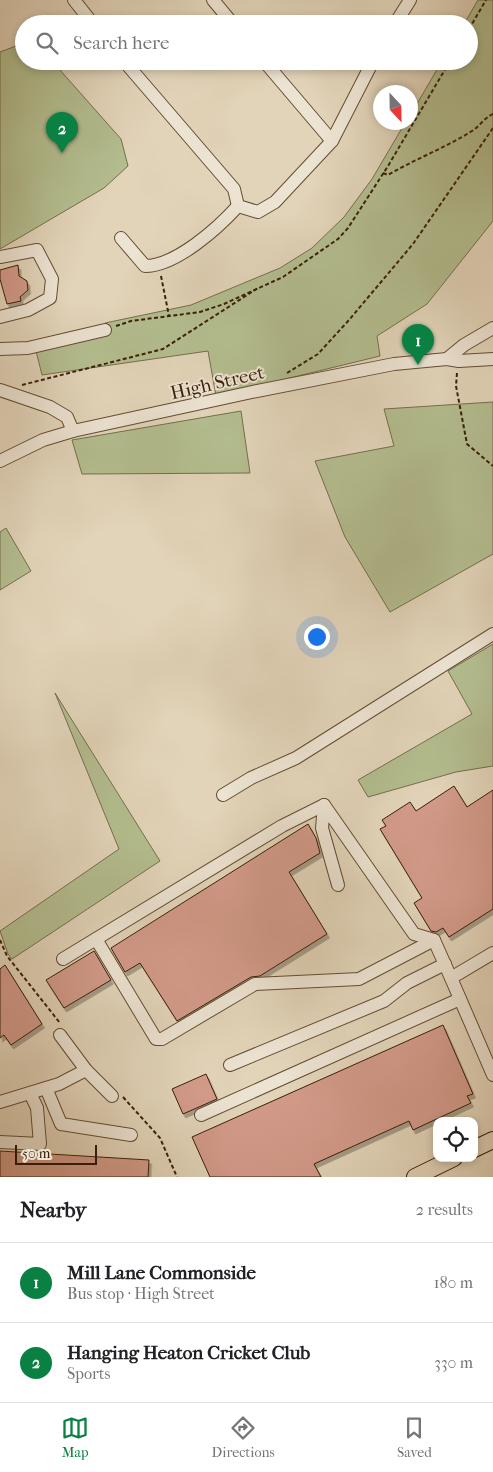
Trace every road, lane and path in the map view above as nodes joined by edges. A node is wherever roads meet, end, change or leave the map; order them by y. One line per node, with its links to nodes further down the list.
1 (74, 0): 5 (street)
2 (213, 0): 6 (street)
3 (410, 0): 7 (street)
4 (486, 0): 8 (path)
5 (86, 15)
6 (226, 15)
7 (401, 15)
8 (477, 15)
9 (132, 70): 17 (street)
10 (272, 70): 15 (street)
11 (368, 70): 15 (street)
12 (445, 70): 16 (path)
13 (493, 114): 16 (path)
14 (493, 128): 29 (path)
15 (332, 140): 17 (street)
16 (383, 173): 21 (path)
17 (238, 206): 20 (street)
18 (121, 238): 20 (street)
19 (0, 257): 23 (street)
20 (159, 266): 22 (path)
21 (266, 283): 22 (path); 30 (path)
22 (169, 316): 25 (path)
23 (0, 317)
24 (493, 328): 28 (street)
25 (105, 330): 26 (street)
26 (0, 349)
27 (493, 359): 28 (street, High Street)
28 (453, 360): 31 (street, High Street); 33 (path)
29 (286, 374)
30 (0, 390): 31 (street)
31 (73, 431): 32 (street, High Street)
32 (0, 460)
33 (493, 466)
34 (493, 634): 35 (street)
35 (223, 795)
36 (324, 805): 37 (street); 38 (street); 39 (street)
37 (338, 885)
38 (96, 939): 39 (street); 41 (street)
39 (434, 940): 42 (street)
40 (493, 953): 43 (street)
41 (63, 959)
42 (445, 964): 43 (street); 46 (street)
43 (451, 978): 44 (street)
44 (460, 999): 48 (street); 53 (street)
45 (60, 1035): 47 (street)
46 (230, 1065)
47 (86, 1070): 49 (street); 51 (street)
48 (493, 1075)
49 (46, 1088): 50 (street); 54 (street)
50 (30, 1093): 52 (street); 56 (street)
51 (112, 1096)
52 (0, 1102)
53 (201, 1115)
54 (131, 1135)
55 (493, 1140): 57 (main road)
56 (0, 1142)
57 (478, 1146)
58 (446, 1162): 59 (main road)
59 (415, 1177)

